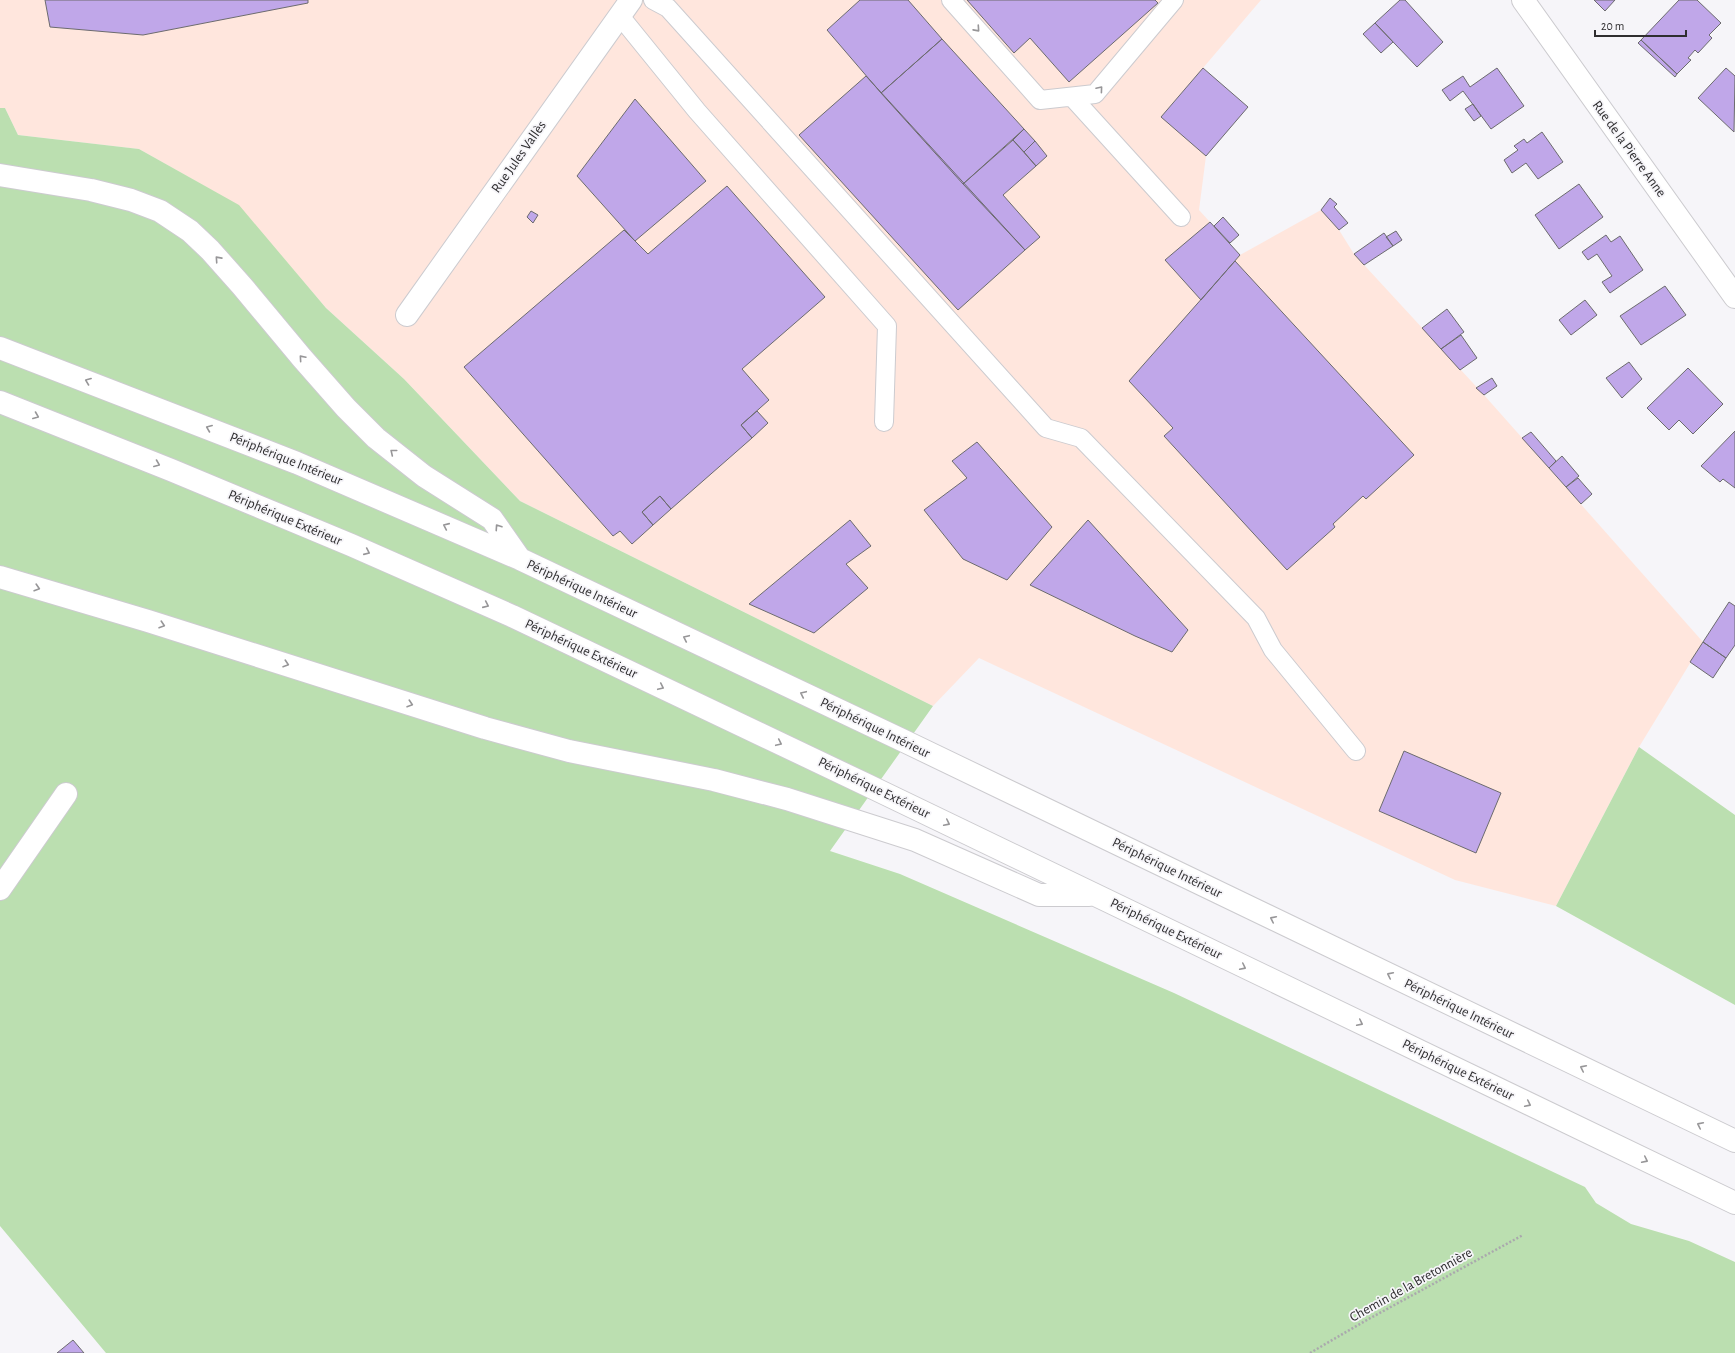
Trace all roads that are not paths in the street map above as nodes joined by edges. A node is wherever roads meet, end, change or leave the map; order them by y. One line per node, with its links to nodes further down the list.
1 (653, 0): 16 (lane)
2 (951, 0): 6 (lane, one-way to 6)
3 (1174, 0): 6 (lane, one-way to 3)
4 (1524, 0): 9 (main road, Rue de la Pierre Anne)
5 (625, 8): 10 (main road, Rue Jules Vallès); 13 (lane)
6 (1072, 96): 8 (lane)
7 (0, 175): 14 (main road, one-way to 7)
8 (1181, 217)
9 (1735, 297)
10 (407, 315)
11 (0, 348): 14 (main road, Périphérique Intérieur, one-way to 11)
12 (0, 402): 19 (main road, Périphérique Extérieur, one-way to 19)
13 (884, 422)
14 (520, 559): 20 (main road, Périphérique Intérieur, one-way to 14)
15 (0, 576): 19 (main road, one-way to 19)
16 (1356, 751)
17 (66, 794): 18 (main road)
18 (0, 889)
19 (1094, 895): 21 (main road, Périphérique Extérieur, one-way to 21)
20 (1735, 1142)
21 (1735, 1203)

